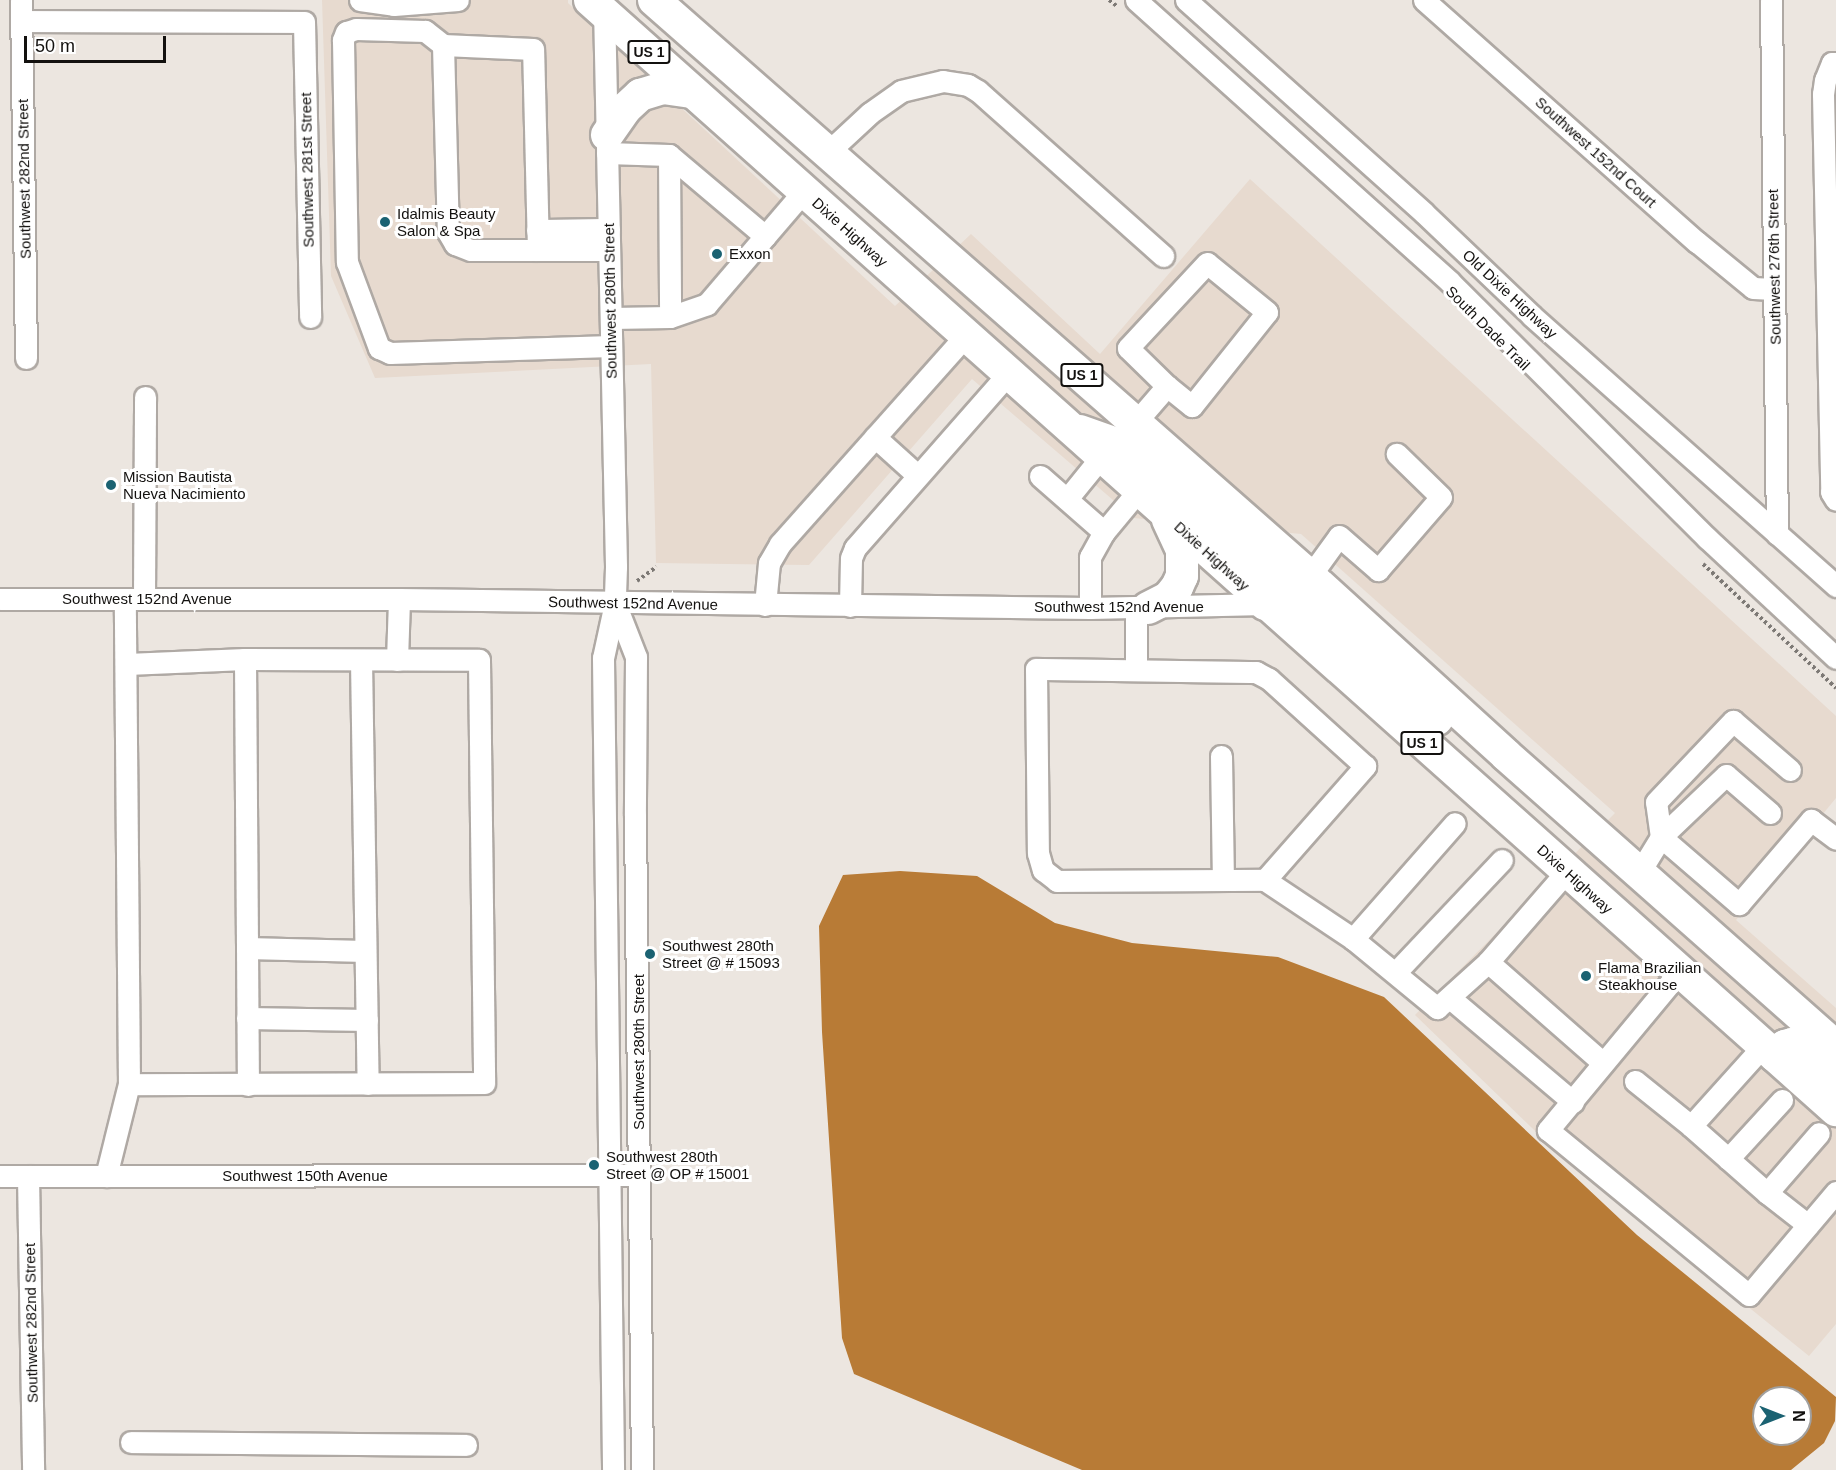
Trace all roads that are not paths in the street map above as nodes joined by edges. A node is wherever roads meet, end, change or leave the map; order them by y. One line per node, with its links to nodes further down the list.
1 (360, 0): 2 (street)
2 (458, 0)
3 (654, 0): 14 (highway, US 1)
4 (1186, 0): 44 (street, Old Dixie Highway)
5 (1424, 0): 22 (street, Southwest 152nd Court)
6 (1771, 0): 22 (street, Southwest 276th Street)
7 (599, 4): 12 (highway, Dixie Highway / US 1); 13 (street, Southwest 280th Street); 14 (highway)
8 (1131, 8): 56 (street)
9 (22, 10): 23 (street, Southwest 281st Street); 28 (street, Southwest 282nd Street)
10 (443, 45): 19 (street); 19 (street); 27 (street)
11 (1836, 63): 41 (street)
12 (693, 92): 13 (highway); 16 (highway, Dixie Highway / US 1)
13 (607, 144): 15 (street); 17 (street, Southwest 280th Street)
14 (828, 152): 21 (street); 32 (highway, US 1)
15 (669, 155): 18 (street); 24 (street)
16 (804, 191): 18 (street); 26 (highway, Dixie Highway / US 1)
17 (609, 229): 19 (street); 20 (street, Southwest 280th Street)
18 (765, 236): 24 (street)
19 (538, 240): 20 (street)
20 (609, 250): 25 (street, Southwest 280th Street)
21 (1162, 256)
22 (1774, 289): 44 (street, Southwest 276th Street)
23 (310, 317)
24 (670, 317): 25 (street)
25 (611, 318): 27 (street, Southwest 280th Street)
26 (965, 336): 29 (highway, Dixie Highway / US 1); 34 (street)
27 (611, 346): 50 (street, Southwest 280th Street)
28 (26, 358)
29 (1008, 374): 33 (highway, Dixie Highway / US 1); 37 (street)
30 (1167, 386): 30 (street); 32 (street)
31 (145, 397): 48 (street)
32 (1135, 423): 45 (highway, US 1)
33 (1065, 426): 36 (highway, Dixie Highway / US 1); 45 (highway)
34 (875, 437): 37 (street); 52 (street)
35 (1397, 454): 45 (street)
36 (1101, 457): 39 (highway, Dixie Highway / US 1); 40 (street)
37 (917, 475): 53 (street)
38 (1040, 476): 40 (street)
39 (1138, 490): 42 (highway, Dixie Highway / US 1); 43 (street)
40 (1067, 500): 43 (street)
41 (1836, 500)
42 (1164, 514): 51 (highway, Dixie Highway / US 1); 55 (highway)
43 (1104, 532): 54 (street)
44 (1777, 534): 46 (street, Old Dixie Highway)
45 (1307, 573): 62 (highway, US 1)
46 (1835, 583)
47 (0, 599): 48 (street, Southwest 152nd Avenue)
48 (135, 599): 49 (street, Southwest 152nd Avenue); 60 (street)
49 (399, 599): 50 (street, Southwest 152nd Avenue); 59 (street)
50 (615, 603): 52 (street, Southwest 152nd Avenue); 66 (street, Southwest 280th Street); 67 (street, Southwest 280th Street)
51 (1265, 604): 55 (street, Southwest 152nd Avenue); 62 (highway); 72 (highway, Dixie Highway / US 1)
52 (765, 605): 53 (street, Southwest 152nd Avenue)
53 (850, 606): 54 (street, Southwest 152nd Avenue)
54 (1090, 608): 55 (street, Southwest 152nd Avenue)
55 (1142, 608): 61 (street)
56 (1836, 658)
57 (244, 659): 58 (street); 60 (street); 77 (street)
58 (361, 660): 59 (street); 78 (street)
59 (397, 660): 93 (street)
60 (127, 664): 92 (street)
61 (1136, 670): 74 (street); 75 (street)
62 (1506, 755): 73 (highway, US 1)
63 (1221, 756): 74 (street)
64 (1790, 770): 69 (street)
65 (1770, 813): 69 (street)
66 (635, 815): 67 (street); 83 (street, Southwest 280th Street)
67 (605, 816): 82 (street, Southwest 280th Street)
68 (1455, 823): 76 (street)
69 (1661, 837): 70 (street); 73 (street)
70 (1836, 839)
71 (1502, 860): 81 (street)
72 (1567, 871): 79 (street); 80 (highway, Dixie Highway / US 1)
73 (1639, 873): 87 (highway, US 1)
74 (1223, 880): 75 (street)
75 (1265, 880): 76 (street)
76 (1353, 939): 81 (street)
77 (247, 948): 78 (street); 85 (street)
78 (365, 951): 86 (street)
79 (1488, 962): 84 (street); 89 (street)
80 (1680, 971): 88 (highway, Dixie Highway / US 1); 89 (street)
81 (1396, 972): 84 (street)
82 (607, 985): 83 (street); 104 (street, Southwest 280th Street)
83 (638, 985): 100 (street, Southwest 280th Street)
84 (1450, 998): 96 (street)
85 (247, 1018): 86 (street); 94 (street)
86 (367, 1020): 93 (street)
87 (1836, 1047)
88 (1769, 1051): 90 (highway); 97 (highway, Dixie Highway / US 1); 98 (street)
89 (1603, 1063): 96 (street)
90 (1836, 1075)
91 (1635, 1081): 98 (street)
92 (129, 1083): 94 (street); 103 (street)
93 (368, 1084): 94 (street)
94 (248, 1085)
95 (1782, 1100): 99 (street)
96 (1573, 1102): 107 (street)
97 (1828, 1122): 106 (street)
98 (1691, 1126): 99 (street)
99 (1728, 1159): 106 (street)
100 (640, 1175): 104 (street, Southwest 150th Avenue); 112 (street, Southwest 280th Street)
101 (0, 1176): 102 (street, Southwest 150th Avenue)
102 (28, 1176): 103 (street, Southwest 150th Avenue); 110 (street, Southwest 282nd Street)
103 (106, 1176): 104 (street, Southwest 150th Avenue)
104 (609, 1176): 111 (street, Southwest 280th Street)
105 (1836, 1192): 107 (street)
106 (1767, 1193): 107 (street)
107 (1808, 1225)
108 (131, 1442): 109 (street)
109 (465, 1445)
110 (33, 1470)
111 (613, 1470)
112 (642, 1470)

